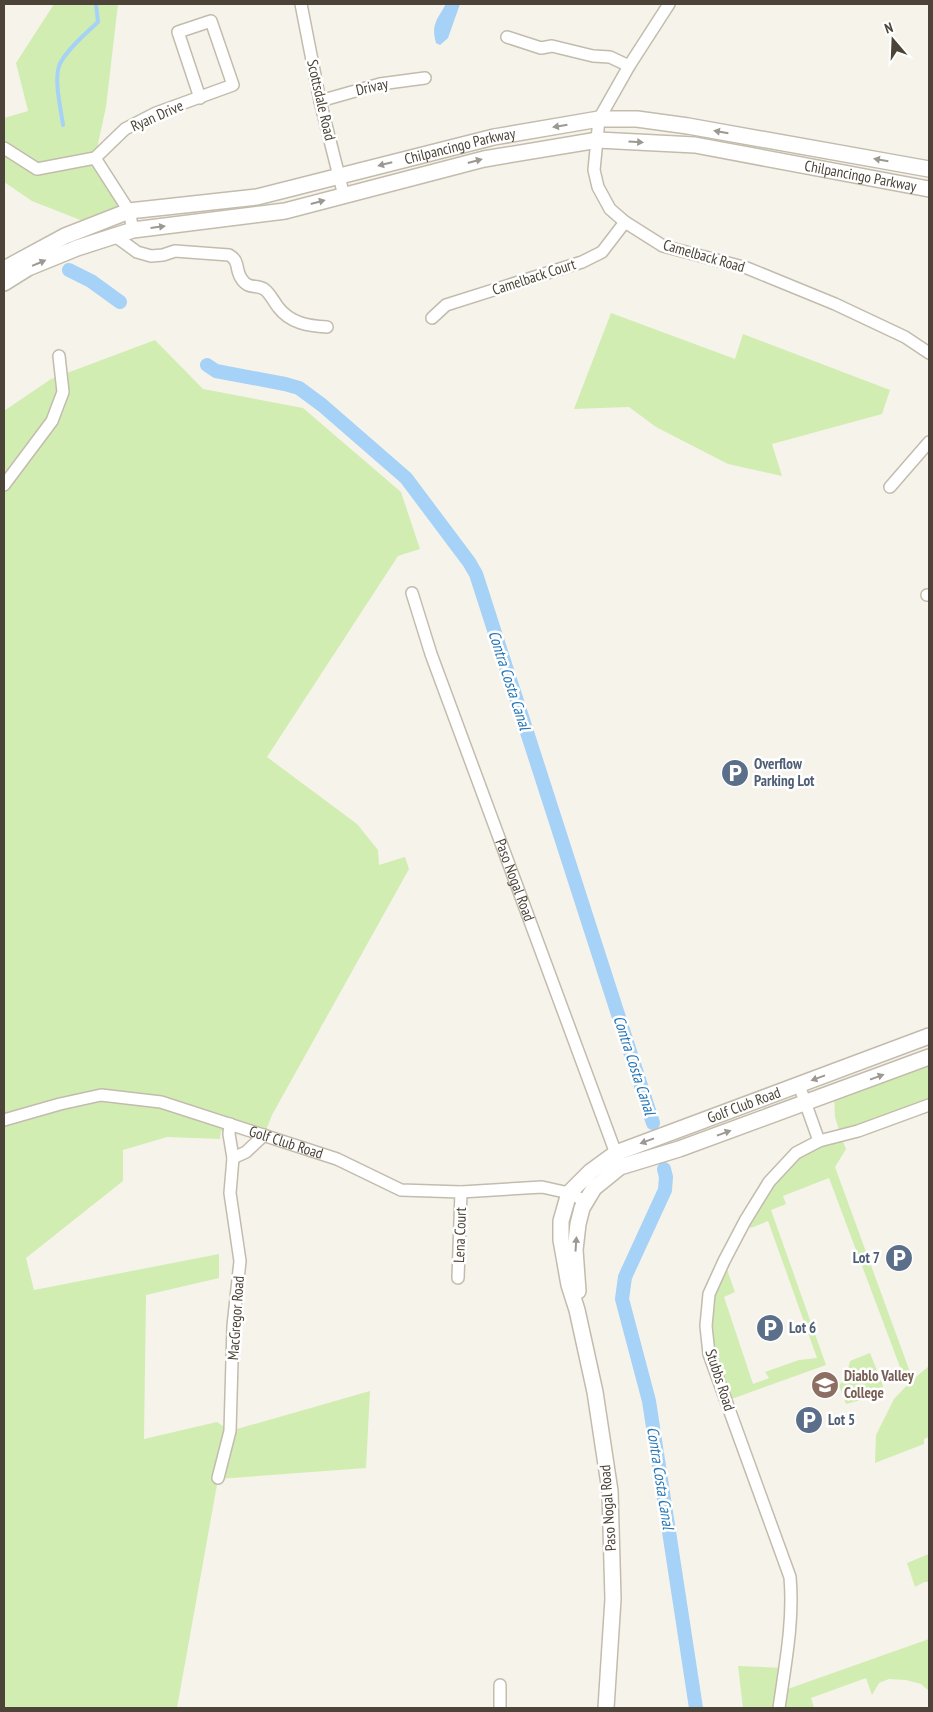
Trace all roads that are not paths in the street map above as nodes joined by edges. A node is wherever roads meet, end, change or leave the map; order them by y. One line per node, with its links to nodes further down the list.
1 (300, 4): 7 (street, Scottsdale Road)
2 (669, 4): 4 (street, Camelback Road)
3 (507, 37): 4 (street)
4 (629, 66): 8 (street, Camelback Road)
5 (425, 78): 7 (street, Drivay)
6 (200, 98): 6 (street, Ryan Drive); 11 (street, Ryan Drive)
7 (320, 101): 13 (street, Scottsdale Road)
8 (599, 119): 9 (street, Camelback Road); 12 (street, Chilpancingo Parkway, one-way to 8); 13 (street, Chilpancingo Parkway, one-way to 13)
9 (598, 140): 14 (street, Chilpancingo Parkway, one-way to 14); 15 (street, Chilpancingo Parkway, one-way to 9); 17 (street, Camelback Road)
10 (4, 148): 11 (street)
11 (95, 158): 16 (street)
12 (929, 169)
13 (339, 176): 15 (street, Scottsdale Road); 16 (street, Chilpancingo Parkway)
14 (929, 190)
15 (344, 196): 18 (street, Chilpancingo Parkway, one-way to 15)
16 (129, 212): 18 (street); 20 (street, Chilpancingo Parkway)
17 (625, 222): 22 (street, Camelback Court); 24 (street, Camelback Road)
18 (133, 230): 19 (street, Chilpancingo Parkway)
19 (115, 236): 21 (street, Chilpancingo Parkway, one-way to 19); 23 (street)
20 (4, 270)
21 (4, 283)
22 (432, 318)
23 (327, 326)
24 (929, 353)
25 (59, 356): 27 (street)
26 (929, 442): 28 (street)
27 (4, 485)
28 (890, 487)
29 (412, 593): 41 (street, Paso Nogal Road)
30 (929, 1036): 32 (street, Golf Club Road, one-way to 32)
31 (929, 1057): 33 (street, Golf Club Road, one-way to 31)
32 (799, 1085): 33 (street); 41 (street, Golf Club Road, one-way to 41)
33 (806, 1102): 38 (street); 39 (street, Golf Club Road, one-way to 33)
34 (929, 1105): 38 (street, Stubbs Road)
35 (4, 1120): 36 (street, Golf Club Road)
36 (230, 1124): 37 (street, Golf Club Road); 40 (street, MacGregor Road)
37 (264, 1135): 40 (street); 42 (street, Golf Club Road)
38 (819, 1141): 51 (street, Stubbs Road)
39 (679, 1149): 41 (street, Paso Nogal Road)
40 (233, 1158): 47 (street, MacGregor Road)
41 (618, 1160): 43 (street, Golf Club Road); 44 (street, Paso Nogal Road)
42 (461, 1192): 43 (street, Golf Club Road); 45 (street, Lena Court)
43 (569, 1193): 44 (street, Golf Club Road); 46 (street, Paso Nogal Road)
44 (585, 1202): 46 (street, Paso Nogal Road, one-way to 44)
45 (458, 1278)
46 (577, 1310): 50 (street, Paso Nogal Road)
47 (218, 1478)
48 (500, 1685): 49 (street)
49 (500, 1708)
50 (606, 1708)
51 (779, 1708)

